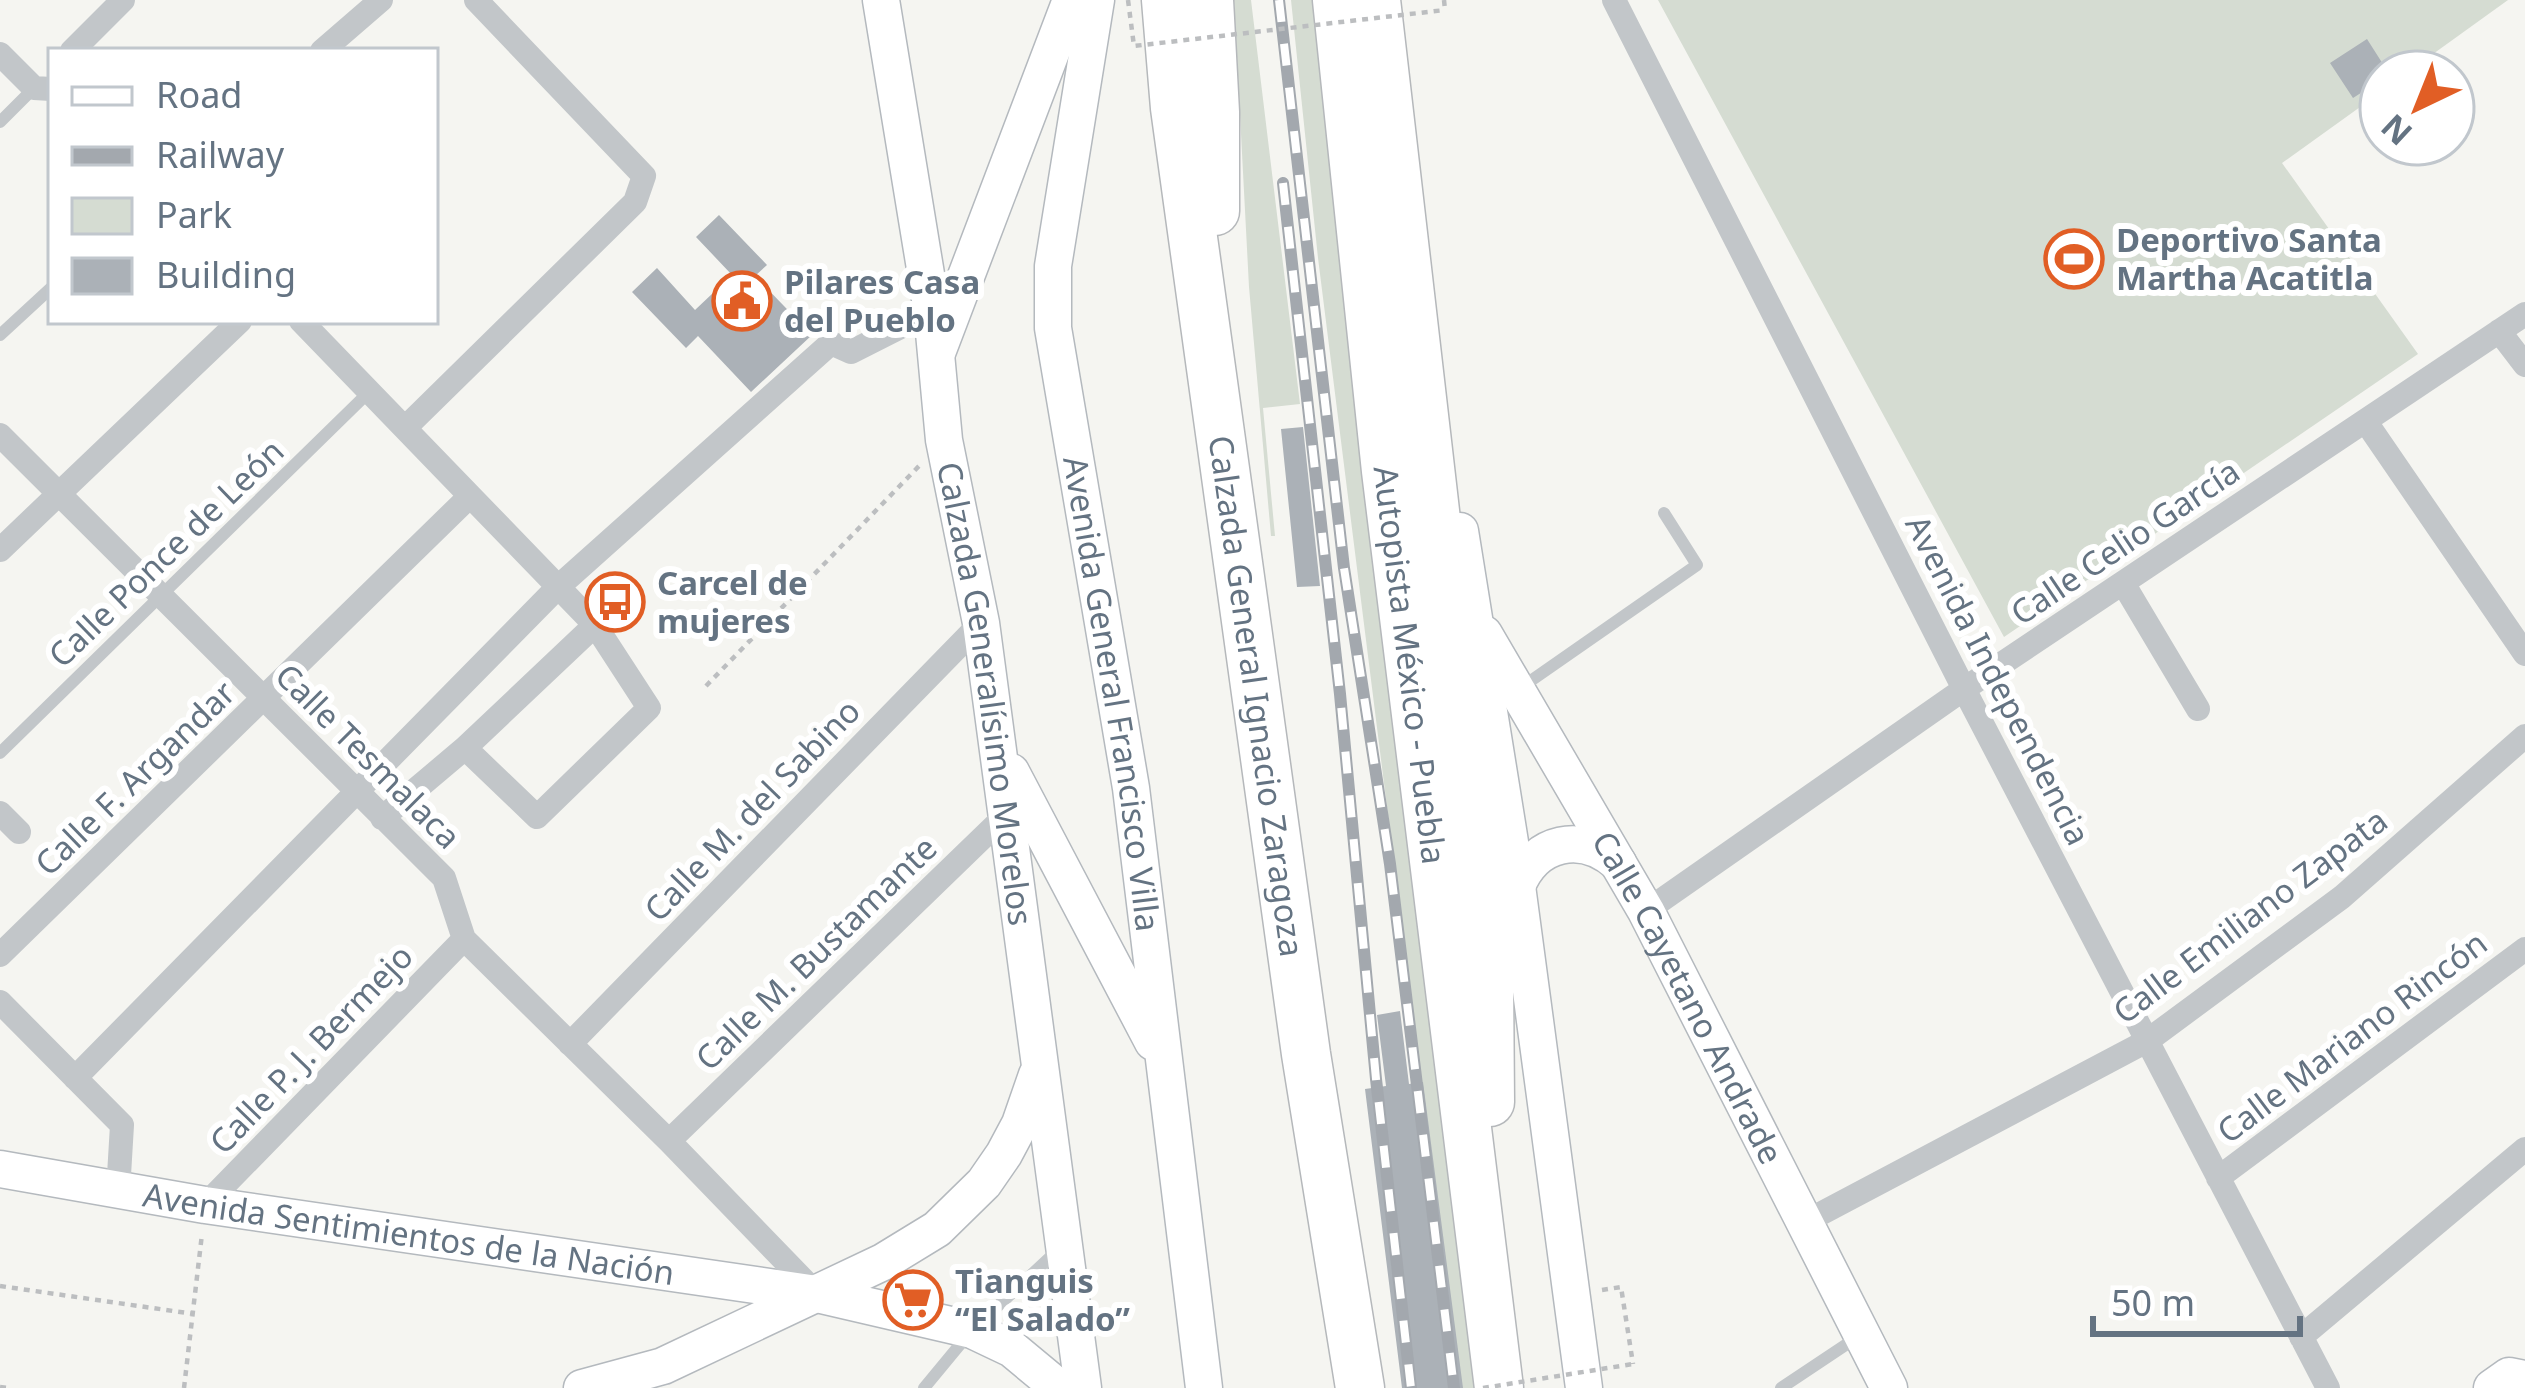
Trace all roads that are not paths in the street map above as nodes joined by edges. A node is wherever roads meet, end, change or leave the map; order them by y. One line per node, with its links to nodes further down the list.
1 (123, 0): 13 (street)
2 (381, 0): 14 (street)
3 (476, 0): 30 (street)
4 (880, 0): 19 (street, Calzada Generalísimo Morelos)
5 (1071, 0): 25 (street)
6 (1096, 0): 67 (street, Avenida General Francisco Villa)
7 (1166, 0): 27 (highway, Calzada General Ignacio Zaragoza)
8 (1209, 0): 27 (highway)
9 (1336, 0): 78 (highway, Autopista México - Puebla)
10 (1376, 0): 35 (highway)
11 (1400, 0): 40 (street)
12 (1614, 0): 44 (street, Avenida Independencia)
13 (75, 48)
14 (325, 48)
15 (0, 54): 16 (street)
16 (45, 83): 17 (lane)
17 (0, 122)
18 (48, 291): 24 (lane)
19 (932, 311): 25 (street, Calzada Generalísimo Morelos); 38 (street)
20 (2525, 314): 23 (street, Calle Celio García)
21 (237, 324): 32 (street)
22 (304, 324): 28 (street)
23 (2499, 331): 26 (street); 29 (street, Calle Celio García)
24 (0, 335)
25 (935, 359): 41 (street, Calzada Generalísimo Morelos)
26 (2525, 365)
27 (1214, 375): 88 (highway, Calzada General Ignacio Zaragoza)
28 (370, 392): 30 (street); 39 (lane, Calle Ponce de León)
29 (2366, 422): 37 (street, Calle Celio García); 43 (street)
30 (405, 428): 33 (street)
31 (0, 435): 32 (street, Calle Tesmalaca)
32 (59, 494): 36 (street); 39 (street, Calle Tesmalaca)
33 (470, 496): 38 (street); 46 (street, Calle F. Argandar)
34 (1664, 513): 45 (lane)
35 (1439, 527): 40 (highway); 78 (highway)
36 (0, 550)
37 (2122, 583): 44 (street, Calle Celio García); 47 (street)
38 (558, 586): 42 (street); 52 (street)
39 (161, 596): 46 (street, Calle Tesmalaca); 51 (lane, Calle Ponce de León)
40 (1473, 616): 45 (street, Calle Cayetano Andrade); 58 (street)
41 (981, 623): 50 (street, Calzada Generalísimo Morelos); 65 (street, Calle M. del Sabino)
42 (595, 626): 49 (street); 49 (street)
43 (2525, 654)
44 (1964, 689): 59 (street, Calle Celio García); 64 (street, Avenida Independencia)
45 (1518, 690): 57 (street, Calle Cayetano Andrade)
46 (263, 698): 52 (street, Calle Tesmalaca); 62 (street, Calle F. Argandar)
47 (2198, 709)
48 (2525, 736): 64 (street, Calle Emiliano Zapata)
49 (465, 748): 55 (street)
50 (999, 748): 54 (street, Calzada Generalísimo Morelos); 67 (street)
51 (0, 753)
52 (357, 792): 55 (street, Calle Tesmalaca); 68 (street)
53 (0, 813): 56 (street)
54 (1008, 813): 66 (street, Calzada Generalísimo Morelos); 69 (street, Calle M. Bustamante)
55 (382, 818): 60 (street, Calle Tesmalaca)
56 (19, 832)
57 (1618, 863): 58 (street); 59 (street, Calle Cayetano Andrade)
58 (1517, 886): 90 (street)
59 (1646, 911): 75 (street, Calle Cayetano Andrade)
60 (464, 939): 65 (street, Calle Tesmalaca); 74 (street, Calle P. J. Bermejo)
61 (2525, 949): 72 (street, Calle Mariano Rincón)
62 (0, 956)
63 (0, 1001): 68 (street)
64 (2147, 1041): 72 (street, Avenida Independencia); 75 (street, Calle Emiliano Zapata)
65 (570, 1044): 69 (street, Calle Tesmalaca)
66 (1041, 1059): 76 (street, Calzada Generalísimo Morelos); 77 (street)
67 (1168, 1070): 87 (street, Avenida General Francisco Villa)
68 (76, 1078): 73 (street)
69 (669, 1141): 77 (street, Calle Tesmalaca)
70 (2525, 1150): 81 (street)
71 (0, 1169): 73 (street, Avenida Sentimientos de la Nación)
72 (2218, 1178): 81 (street, Avenida Independencia)
73 (118, 1192): 74 (street, Avenida Sentimientos de la Nación)
74 (205, 1205): 77 (street, Avenida Sentimientos de la Nación)
75 (1805, 1222): 80 (street, Calle Cayetano Andrade)
76 (1064, 1245): 79 (lane); 86 (street, Calzada Generalísimo Morelos)
77 (817, 1294): 79 (street, Avenida Sentimientos de la Nación); 84 (street)
78 (1492, 1329): 89 (highway)
79 (972, 1330): 83 (lane); 85 (street, Avenida Sentimientos de la Nación)
80 (1862, 1334): 91 (lane); 92 (street, Calle Cayetano Andrade)
81 (2300, 1337): 93 (street, Avenida Independencia)
82 (2525, 1378): 94 (street)
83 (922, 1387)
84 (582, 1388)
85 (1059, 1388)
86 (1083, 1388)
87 (1204, 1388)
88 (1360, 1388)
89 (1499, 1388)
90 (1584, 1388)
91 (1781, 1388)
92 (1889, 1388)
93 (2328, 1388)
94 (2492, 1388)

